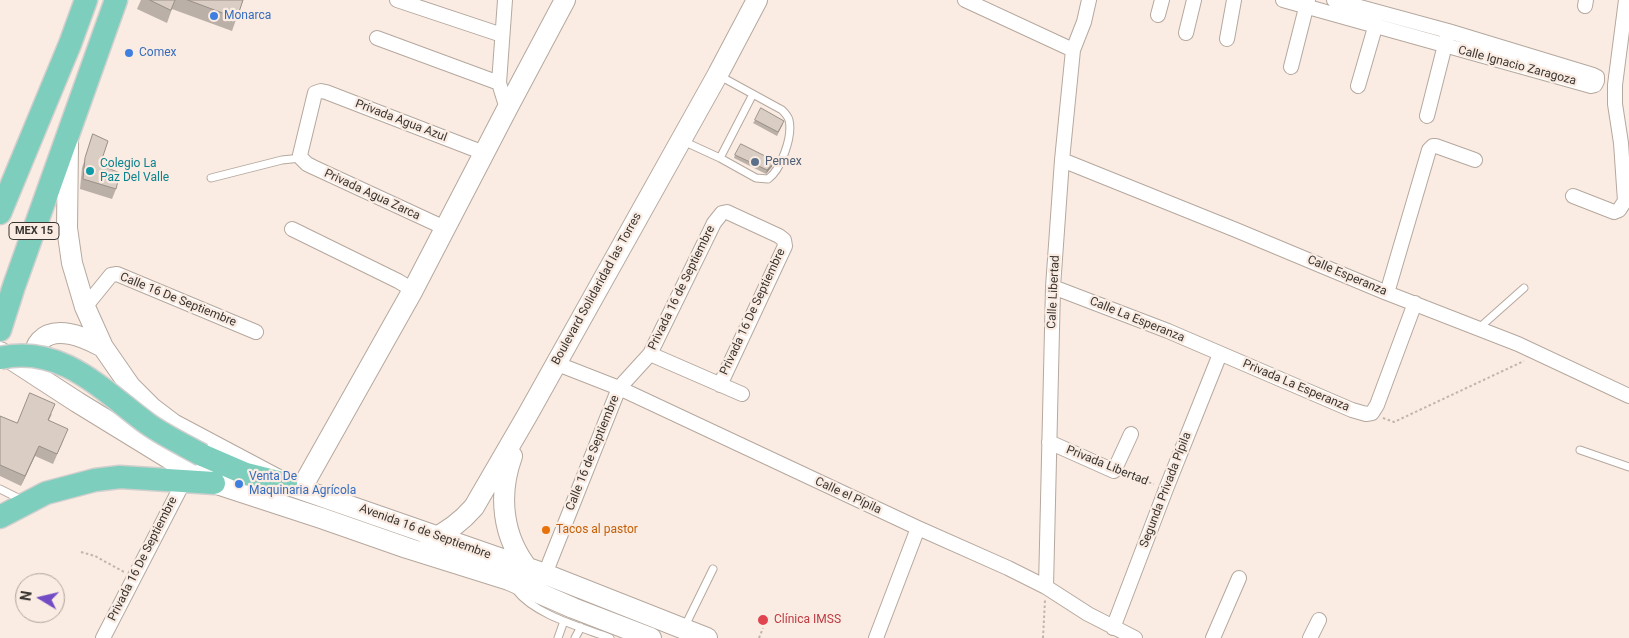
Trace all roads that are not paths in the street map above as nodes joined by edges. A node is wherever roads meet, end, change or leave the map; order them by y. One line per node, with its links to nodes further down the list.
1 (86, 0): 43 (main road)
2 (116, 0): 33 (main road, MEX 15)
3 (397, 0): 21 (street)
4 (505, 0): 21 (street)
5 (565, 0): 31 (main road)
6 (757, 0): 27 (main road, Boulevard Solidaridad las Torres)
7 (964, 0): 25 (street)
8 (1089, 0): 25 (street, Calle Libertad)
9 (1162, 0): 16 (street)
10 (1194, 0): 20 (street)
11 (1234, 0): 23 (street)
12 (1283, 0): 15 (street, Calle Ignacio Zaragoza)
13 (1334, 0): 19 (street, Calle Ignacio Zaragoza)
14 (1626, 0): 18 (street)
15 (1307, 3): 17 (street, Calle Ignacio Zaragoza); 26 (street)
16 (1158, 15)
17 (1376, 24): 24 (street, Calle Ignacio Zaragoza); 29 (street)
18 (1626, 25): 42 (street)
19 (1448, 31): 24 (street); 24 (street, Calle Ignacio Zaragoza)
20 (1186, 33)
21 (502, 34): 28 (street)
22 (377, 38): 28 (street)
23 (1227, 39)
24 (1444, 46): 32 (street)
25 (1073, 50): 38 (street, Calle Libertad)
26 (1291, 67)
27 (718, 74): 30 (lane); 34 (main road, Boulevard Solidaridad las Torres)
28 (499, 83): 31 (street)
29 (1358, 86)
30 (753, 94): 37 (lane); 37 (lane)
31 (506, 109): 35 (main road)
32 (1427, 116)
33 (69, 132): 53 (main road, Avenida 16 de Septiembre); 55 (main road, MEX 15)
34 (681, 139): 37 (lane); 62 (main road, Boulevard Solidaridad las Torres)
35 (484, 153): 36 (street, Privada Agua Azul); 46 (main road)
36 (301, 158): 40 (lane); 46 (street, Privada Agua Zarca)
37 (720, 158)
38 (1062, 160): 48 (street, Calle Libertad); 51 (street, Calle Esperanza)
39 (1475, 160): 51 (street)
40 (211, 178)
41 (1573, 196): 42 (street)
42 (1627, 202)
43 (4, 203): 45 (main road)
44 (727, 212): 59 (street, Privada 16 de Septiembre); 64 (street, Privada 16 De Septiembre)
45 (0, 224)
46 (445, 228): 50 (main road)
47 (292, 229): 50 (street)
48 (1053, 287): 60 (street, Calle La Esperanza); 70 (street, Calle Libertad)
49 (1524, 288): 54 (lane)
50 (413, 290): 75 (main road)
51 (1386, 293): 52 (street, Calle Esperanza)
52 (1415, 303): 54 (street, Calle Esperanza); 60 (street, Privada La Esperanza)
53 (85, 307): 56 (street, Calle 16 De Septiembre); 57 (main road, Avenida 16 de Septiembre)
54 (1479, 328): 67 (street, Calle Esperanza)
55 (0, 330)
56 (256, 332)
57 (103, 348): 63 (main road); 75 (main road, Avenida 16 de Septiembre)
58 (0, 352): 63 (main road, Avenida 16 de Septiembre)
59 (650, 354): 64 (street); 65 (street, Privada 16 de Septiembre)
60 (1220, 354): 90 (street, Segunda Privada Pípila)
61 (0, 358): 75 (main road, bridge)
62 (555, 363): 65 (street, Calle el Pípila); 68 (main road, Boulevard Solidaridad las Torres)
63 (37, 377): 74 (main road, Avenida 16 de Septiembre)
64 (720, 385): 66 (street)
65 (619, 388): 79 (street, Calle el Pípila); 83 (street, Calle 16 de Septiembre)
66 (742, 394)
67 (1629, 396)
68 (528, 414): 80 (main road, Boulevard Solidaridad las Torres); 83 (main road)
69 (1131, 434): 70 (street, Privada Libertad)
70 (1049, 442): 86 (street, Calle Libertad)
71 (1580, 450): 72 (lane)
72 (1629, 467)
73 (184, 481): 74 (main road); 77 (main road); 92 (street, Privada 16 De Septiembre)
74 (214, 483): 81 (main road, Avenida 16 de Septiembre)
75 (294, 487): 80 (main road, Avenida 16 de Septiembre)
76 (0, 488): 77 (lane)
77 (26, 502): 78 (main road)
78 (0, 517)
79 (918, 528): 86 (street, Calle el Pípila); 98 (street)
80 (436, 537): 81 (main road, Boulevard Solidaridad las Torres); 83 (main road, Avenida 16 de Septiembre)
81 (407, 548): 85 (main road, Avenida 16 de Septiembre)
82 (713, 569): 91 (lane)
83 (537, 572): 91 (main road, Avenida 16 de Septiembre)
84 (1239, 578): 100 (street)
85 (509, 580): 87 (lane); 96 (main road, Avenida 16 de Septiembre)
86 (1046, 588): 90 (street, Calle el Pípila)
87 (564, 620): 89 (lane); 93 (lane)
88 (1319, 620): 101 (street)
89 (581, 627): 94 (lane); 95 (lane)
90 (1114, 628): 99 (street, Calle el Pípila)
91 (684, 629): 97 (main road, Avenida 16 de Septiembre)
92 (103, 638)
93 (558, 638)
94 (574, 638)
95 (610, 638)
96 (651, 638)
97 (707, 638)
98 (876, 638)
99 (1136, 638)
100 (1213, 638)
101 (1310, 638)

